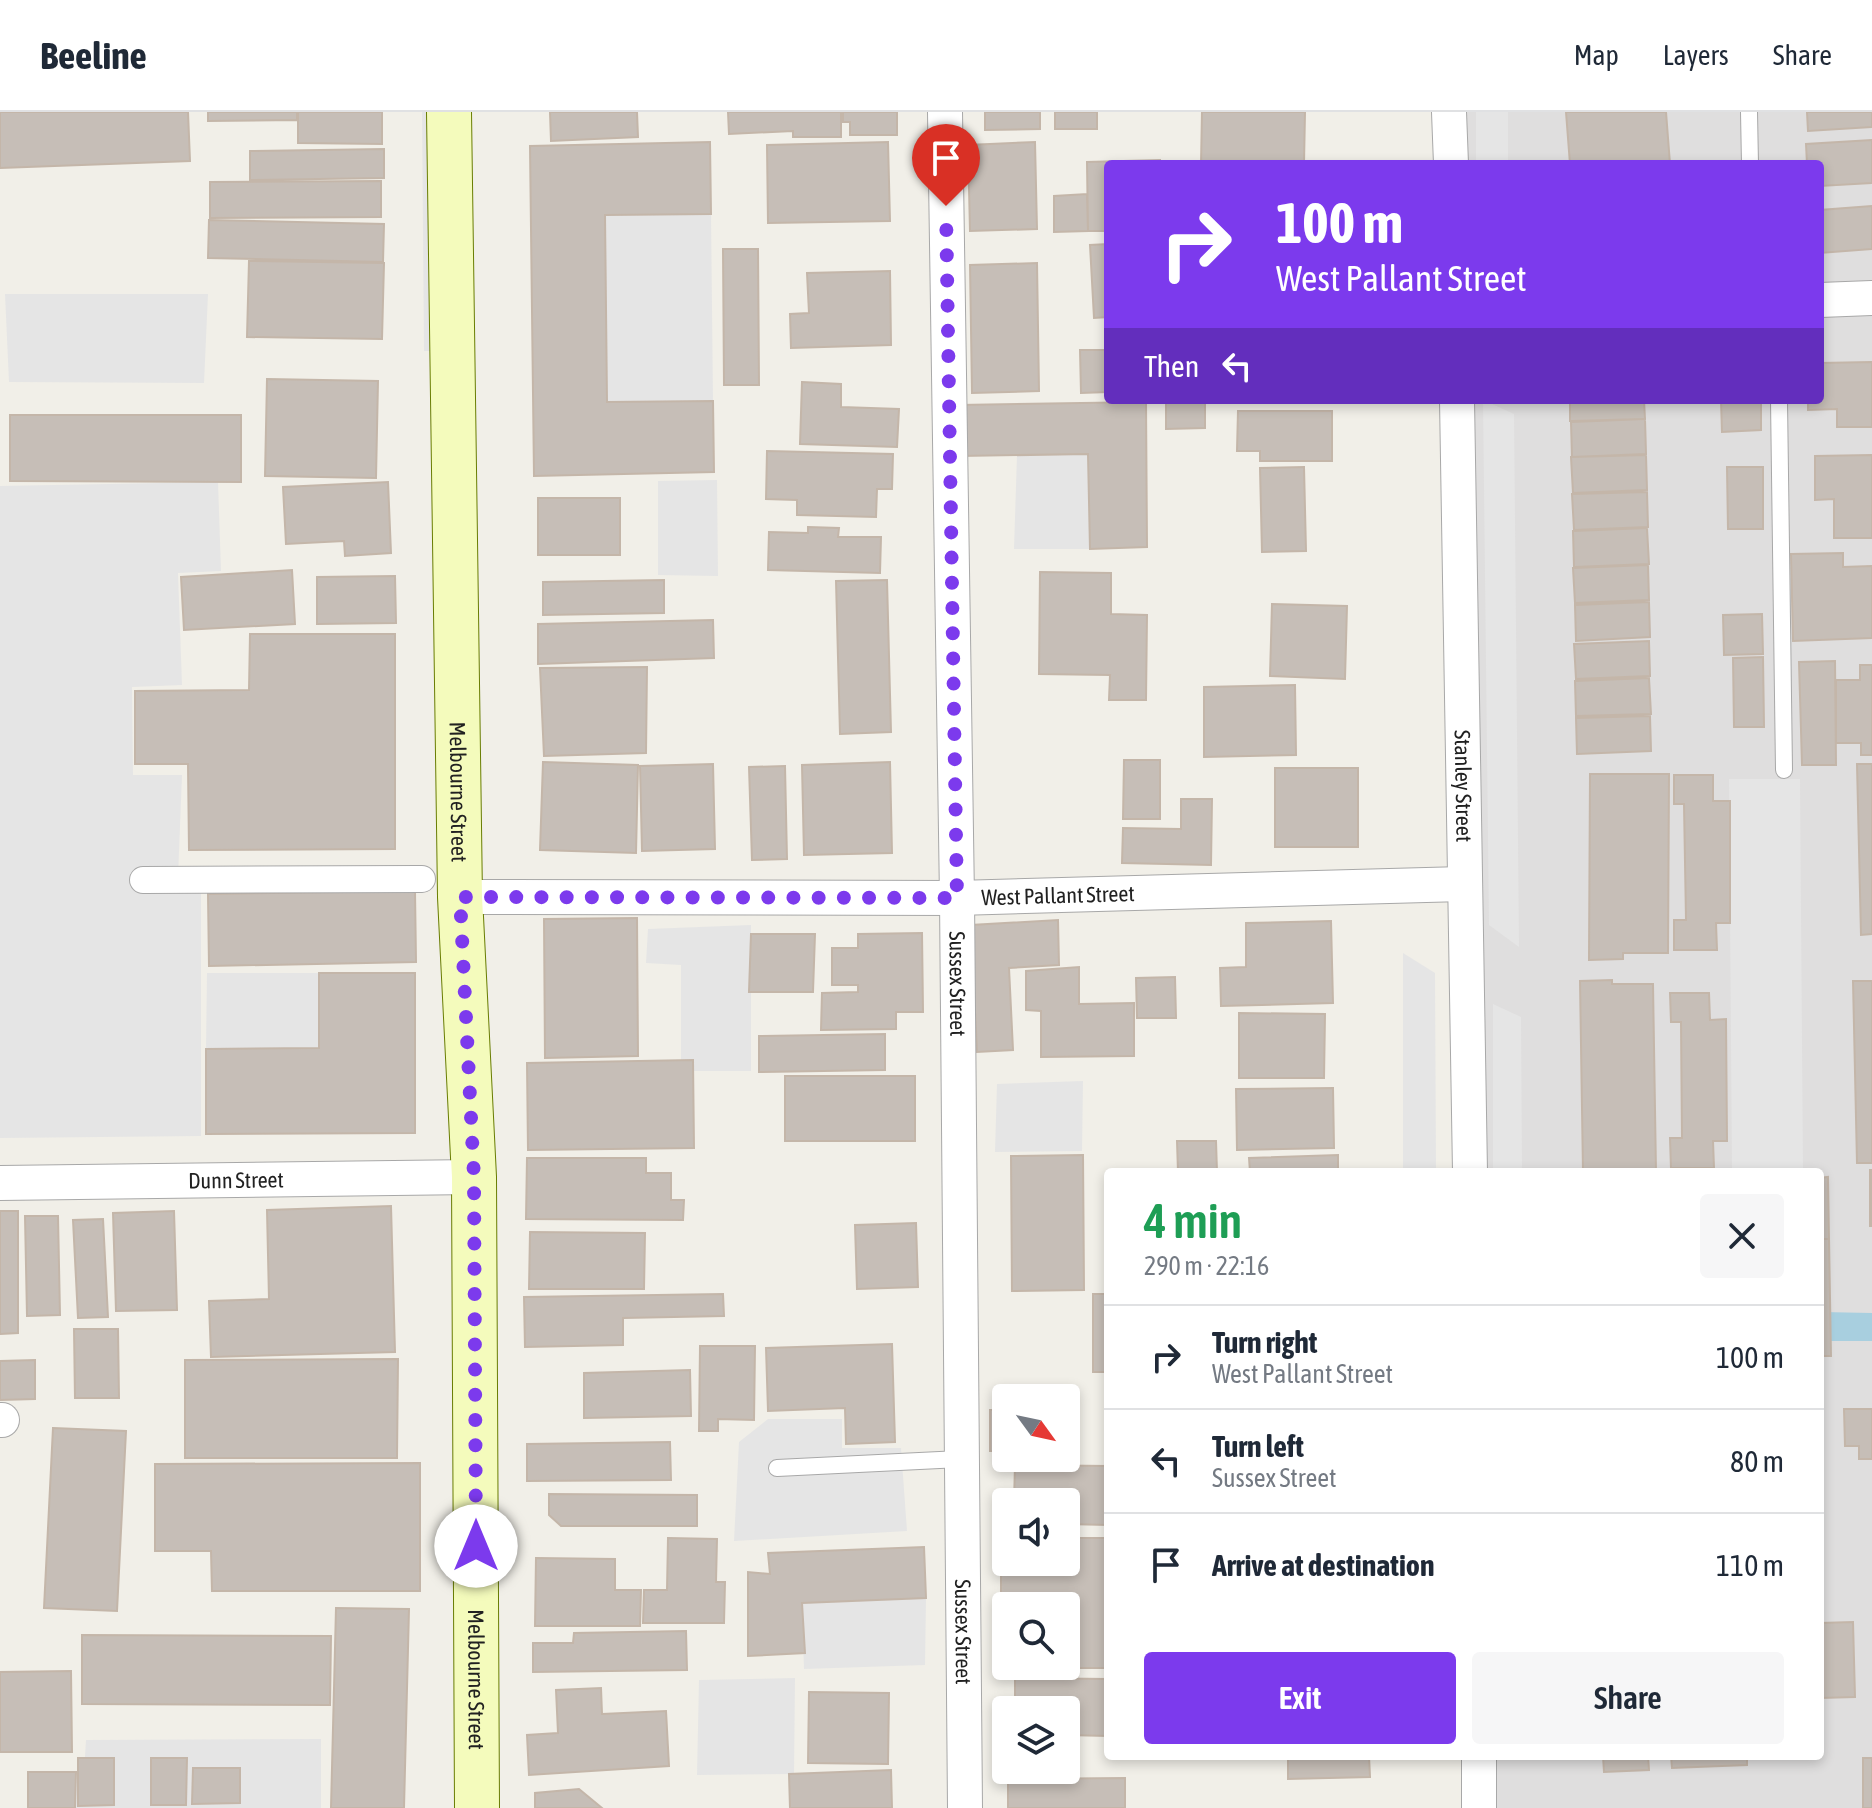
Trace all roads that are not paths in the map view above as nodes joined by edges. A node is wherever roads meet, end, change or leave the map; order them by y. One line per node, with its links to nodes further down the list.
1 (449, 112): 14 (main road, Melbourne Street)
2 (945, 112): 15 (street, Sussex Street)
3 (1449, 112): 5 (street)
4 (1749, 112): 6 (lane)
5 (1451, 160)
6 (1750, 160)
7 (1872, 298): 8 (street)
8 (1824, 300)
9 (1457, 404): 13 (street, Stanley Street)
10 (1779, 404): 11 (lane)
11 (1784, 770)
12 (143, 880): 14 (street)
13 (1463, 884): 15 (street, West Pallant Street); 16 (street, Stanley Street)
14 (441, 888): 15 (street, West Pallant Street); 17 (main road, Melbourne Street)
15 (957, 898): 19 (street, Sussex Street)
16 (1470, 1168)
17 (474, 1177): 18 (street, Dunn Street); 22 (main road, Melbourne Street)
18 (0, 1183)
19 (960, 1459): 20 (lane); 23 (street, Sussex Street)
20 (777, 1468)
21 (1479, 1760): 24 (street)
22 (477, 1808)
23 (965, 1808)
24 (1479, 1808)

